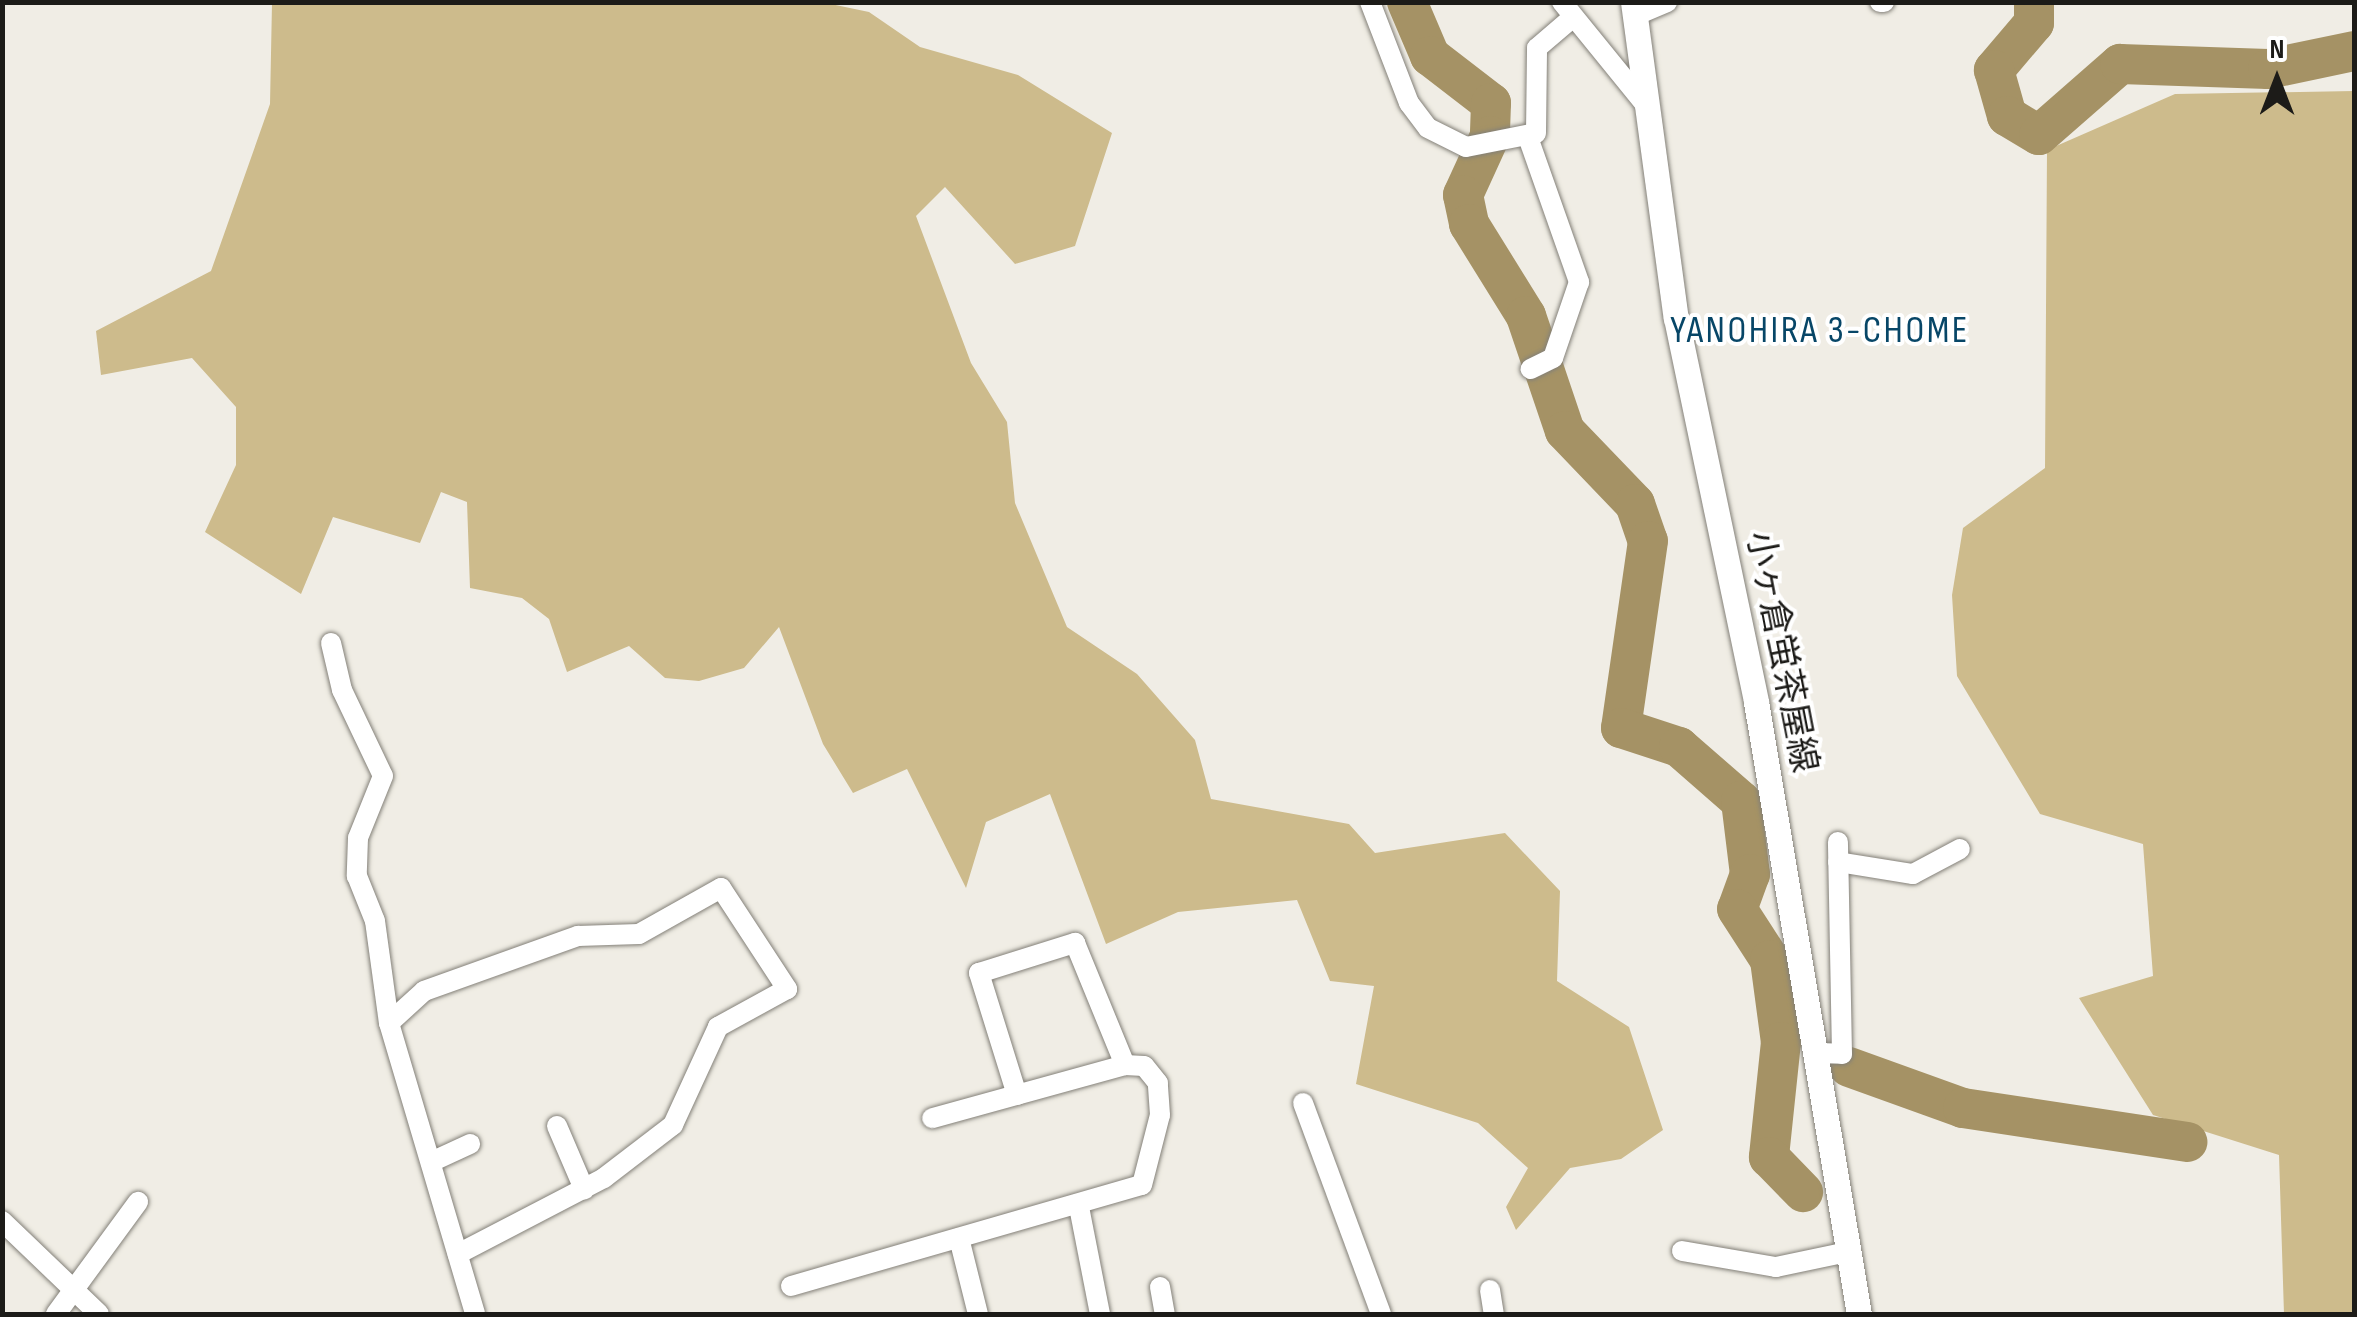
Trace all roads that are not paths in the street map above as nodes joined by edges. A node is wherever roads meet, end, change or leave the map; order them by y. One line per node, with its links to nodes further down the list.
1 (1370, 2): 6 (street)
2 (1667, 2): 3 (street)
3 (1634, 9): 5 (street, 小ヶ倉蛍茶屋線)
4 (1567, 10): 5 (street); 6 (street)
5 (1645, 104): 11 (street, 小ヶ倉蛍茶屋線)
6 (1529, 140): 7 (street)
7 (1530, 369)
8 (331, 643): 10 (street)
9 (1960, 848): 11 (street)
10 (389, 1023): 18 (street); 19 (street)
11 (1818, 1052): 25 (street, 小ヶ倉蛍茶屋線)
12 (1126, 1064): 13 (street); 13 (street); 21 (street)
13 (1016, 1096): 15 (street)
14 (1303, 1103): 37 (street)
15 (932, 1118)
16 (557, 1126): 19 (street)
17 (470, 1144): 18 (street)
18 (431, 1162): 26 (street)
19 (584, 1189): 26 (street)
20 (138, 1202): 30 (street)
21 (1079, 1207): 23 (street); 35 (street)
22 (2, 1221): 30 (street)
23 (959, 1238): 27 (street); 34 (street)
24 (1682, 1251): 25 (street)
25 (1848, 1252): 39 (street, 小ヶ倉蛍茶屋線)
26 (458, 1254): 33 (street)
27 (790, 1286)
28 (1160, 1287): 36 (street)
29 (1490, 1290): 38 (street)
30 (71, 1296): 31 (street); 32 (street)
31 (56, 1314)
32 (99, 1314)
33 (475, 1314)
34 (978, 1314)
35 (1100, 1314)
36 (1164, 1314)
37 (1381, 1314)
38 (1494, 1314)
39 (1859, 1314)

